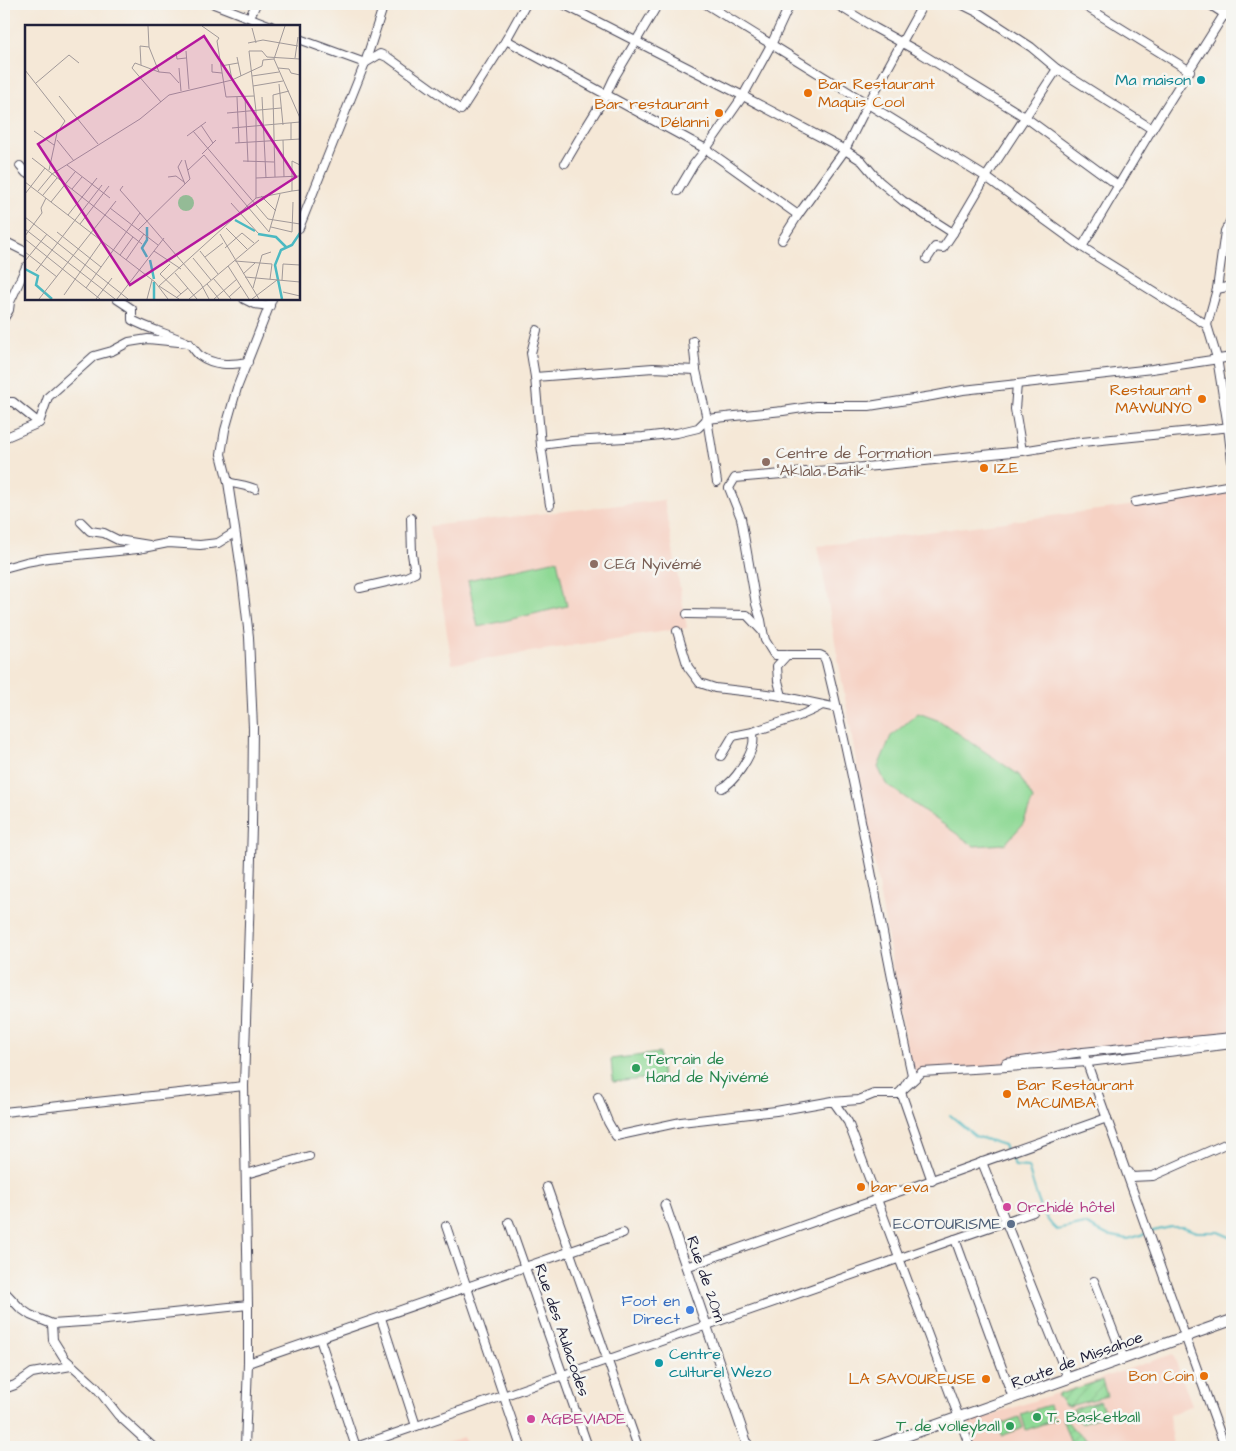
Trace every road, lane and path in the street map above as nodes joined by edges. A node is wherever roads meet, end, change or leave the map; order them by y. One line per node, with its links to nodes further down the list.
1 (214, 4): 16 (street)
2 (256, 4): 16 (street)
3 (384, 4): 24 (street)
4 (526, 4): 20 (street)
5 (563, 4): 21 (street)
6 (658, 4): 21 (street)
7 (706, 4): 23 (street)
8 (790, 4): 23 (street)
9 (836, 4): 22 (street)
10 (923, 4): 22 (street)
11 (962, 4): 25 (street)
12 (1082, 4): 26 (street)
13 (1209, 4): 15 (street)
14 (1229, 4): 15 (street)
15 (1225, 13): 17 (street); 26 (street)
16 (250, 17): 18 (street)
17 (1232, 19)
18 (269, 25)
19 (300, 39): 24 (street)
20 (506, 40): 24 (street); 27 (street)
21 (636, 41): 27 (street); 28 (street)
22 (903, 42): 29 (street); 30 (street)
23 (772, 43): 28 (street); 29 (street)
24 (364, 63): 42 (street)
25 (1057, 69): 30 (street); 31 (street)
26 (1190, 71): 31 (street)
27 (606, 95): 32 (street); 34 (street)
28 (743, 96): 32 (street); 33 (street)
29 (868, 104): 33 (street); 37 (street)
30 (1025, 117): 37 (street); 38 (street)
31 (1152, 129): 38 (street)
32 (706, 150): 39 (street); 40 (street)
33 (845, 150): 40 (street); 43 (street)
34 (566, 163)
35 (20, 166): 36 (street)
36 (25, 171)
37 (986, 177): 43 (street); 46 (street)
38 (1119, 186): 46 (street)
39 (678, 191)
40 (798, 215): 44 (street)
41 (1232, 218): 51 (street)
42 (300, 225)
43 (953, 233): 48 (street)
44 (782, 240)
45 (4, 241): 47 (street)
46 (1082, 247): 56 (street)
47 (25, 252)
48 (927, 259)
49 (25, 268): 55 (street)
50 (1232, 286): 51 (street)
51 (1217, 289): 56 (street)
52 (119, 300): 59 (street)
53 (246, 300): 54 (street)
54 (271, 302): 62 (street)
55 (4, 318)
56 (1207, 325): 61 (street)
57 (537, 330): 64 (street)
58 (693, 341): 63 (street)
59 (189, 343): 62 (street); 68 (street)
60 (1232, 356): 61 (street)
61 (1217, 358): 65 (street); 69 (street)
62 (248, 362): 74 (street)
63 (696, 370): 64 (street); 67 (street)
64 (535, 377): 71 (street)
65 (1017, 384): 67 (street); 72 (street)
66 (4, 402): 68 (street)
67 (707, 419): 71 (street); 75 (street)
68 (39, 423): 70 (street)
69 (1230, 427): 72 (street); 73 (street)
70 (4, 438)
71 (541, 445): 79 (street)
72 (1022, 451): 88 (street)
73 (1232, 461)
74 (228, 482): 77 (street); 82 (street)
75 (717, 482)
76 (1232, 485): 78 (street)
77 (255, 489)
78 (1135, 502)
79 (550, 505)
80 (411, 518): 85 (street)
81 (82, 522): 83 (street)
82 (234, 533): 83 (street); 101 (street)
83 (153, 546): 84 (street)
84 (4, 568)
85 (360, 588)
86 (687, 614): 88 (street)
87 (677, 631): 90 (street)
88 (763, 632): 89 (street)
89 (787, 655): 90 (street); 92 (street)
90 (782, 696): 91 (street)
91 (822, 705): 92 (street); 93 (street)
92 (837, 708): 100 (street)
93 (753, 732): 94 (street); 95 (street)
94 (721, 756)
95 (722, 788)
96 (1232, 1037): 98 (street)
97 (1232, 1044): 99 (street)
98 (1083, 1052): 100 (street); 105 (street)
99 (1089, 1062): 104 (street); 105 (street)
100 (912, 1075): 111 (street)
101 (244, 1086): 103 (street); 110 (street)
102 (598, 1098): 113 (street)
103 (4, 1112)
104 (700, 1117)
105 (1107, 1118): 106 (street); 108 (street); 133 (street)
106 (1232, 1141): 109 (street)
107 (309, 1156): 110 (street)
108 (982, 1162): 111 (street); 117 (street)
109 (1163, 1173)
110 (246, 1174): 128 (street)
111 (932, 1180): 113 (street)
112 (547, 1187): 121 (street)
113 (877, 1200): 122 (street); 124 (street)
114 (665, 1205): 124 (street, Rue de 20m)
115 (1033, 1212): 117 (street)
116 (509, 1222): 123 (street, Rue des Aulacodes)
117 (1006, 1222): 120 (street); 140 (street)
118 (446, 1226): 126 (street)
119 (623, 1233): 121 (street)
120 (955, 1239): 122 (street); 143 (street)
121 (570, 1252): 123 (street); 136 (street)
122 (899, 1259): 132 (street); 144 (street)
123 (525, 1267): 126 (street); 139 (street, Rue des Aulacodes)
124 (686, 1267): 132 (street, Rue de 20m)
125 (1094, 1281): 135 (street)
126 (467, 1288): 129 (street); 142 (street)
127 (4, 1291): 131 (street)
128 (248, 1305): 131 (street); 137 (street)
129 (381, 1318): 134 (street); 145 (street)
130 (1232, 1320): 133 (main road, Route de Missahoe)
131 (52, 1324): 138 (street)
132 (706, 1326): 136 (street); 152 (street, Rue de 20m)
133 (1186, 1337): 135 (main road, Route de Missahoe); 155 (street)
134 (320, 1338): 137 (street); 148 (street)
135 (1124, 1359): 140 (main road, Route de Missahoe)
136 (608, 1360): 139 (street); 151 (street)
137 (248, 1363): 147 (street)
138 (71, 1366): 141 (street); 146 (street)
139 (563, 1375): 142 (street); 150 (street, Rue des Aulacodes)
140 (1068, 1378): 143 (main road, Route de Missahoe)
141 (4, 1389)
142 (503, 1396): 145 (street); 149 (street)
143 (1013, 1398): 144 (main road, Route de Missahoe)
144 (958, 1418): 153 (main road, Route de Missahoe); 154 (street)
145 (416, 1426): 148 (street)
146 (152, 1447)
147 (245, 1447)
148 (356, 1447)
149 (521, 1447)
150 (588, 1447)
151 (638, 1447)
152 (748, 1447)
153 (874, 1447)
154 (970, 1447)
155 (1225, 1447)

